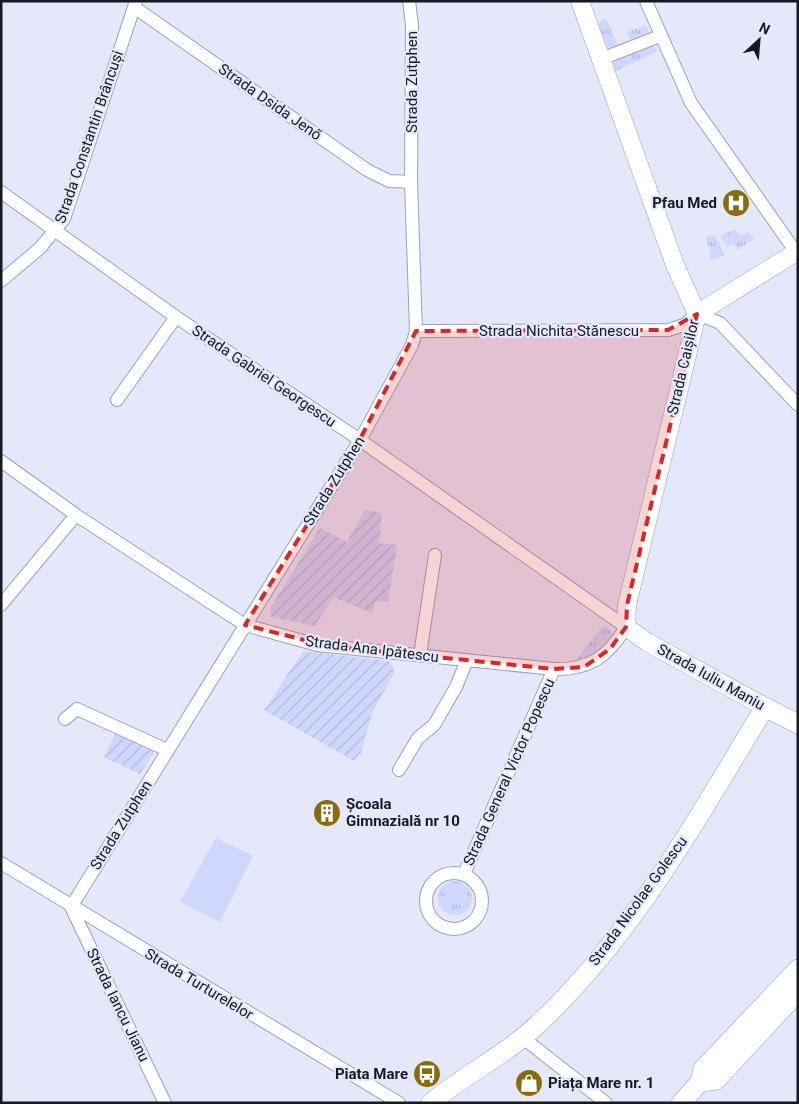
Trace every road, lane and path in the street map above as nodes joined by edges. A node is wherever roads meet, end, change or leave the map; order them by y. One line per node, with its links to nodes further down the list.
1 (409, 1): 7 (street, Strada Zutphen)
2 (580, 1): 6 (main road, Strada Caișilor)
3 (646, 1): 5 (street)
4 (135, 4): 7 (street, Strada Dsida Jenő); 9 (street, Strada Constantin Brâncuși)
5 (660, 36): 6 (street); 10 (street)
6 (601, 59): 12 (main road, Strada Caișilor)
7 (411, 182): 14 (street, Strada Zutphen)
8 (1, 192): 9 (street, Strada Gabriel Georgescu)
9 (56, 231): 11 (street, Strada Constantin Brâncuși); 13 (street, Strada Gabriel Georgescu)
10 (797, 252): 12 (main road)
11 (1, 281)
12 (697, 314): 14 (street, Strada Nichita Stănescu); 16 (street); 23 (main road, Strada Caișilor)
13 (176, 317): 15 (street); 17 (street, Strada Gabriel Georgescu)
14 (416, 332): 17 (street, Strada Zutphen)
15 (117, 400)
16 (798, 404)
17 (360, 440): 22 (street, Strada Zutphen); 23 (street, Strada Gabriel Georgescu)
18 (1, 461): 19 (street, Strada Ana Ipătescu)
19 (76, 515): 21 (street); 22 (street, Strada Ana Ipătescu)
20 (435, 555): 24 (street)
21 (1, 605)
22 (246, 624): 24 (street, Strada Ana Ipătescu); 30 (street, Strada Zutphen)
23 (626, 627): 26 (street, Strada Ana Ipătescu); 27 (main road, Strada Iuliu Maniu)
24 (420, 655): 25 (street, Strada Ana Ipătescu)
25 (467, 660): 26 (street, Strada Ana Ipătescu); 31 (street)
26 (554, 669): 33 (street, Strada General Victor Popescu)
27 (765, 707): 29 (main road, Strada Iuliu Maniu); 37 (main road, Strada Nicolae Golescu)
28 (64, 719): 30 (street)
29 (798, 724)
30 (167, 750): 34 (street, Strada Zutphen)
31 (400, 770)
32 (1, 864): 34 (street, Strada Turturelelor)
33 (464, 874): 33 (street)
34 (71, 906): 39 (street, Strada Iancu Jianu); 40 (street, Strada Turturelelor)
35 (798, 969): 38 (main road)
36 (798, 992): 38 (main road)
37 (523, 1038): 41 (main road, Strada Nicolae Golescu); 42 (street)
38 (700, 1082): 43 (main road)
39 (166, 1103)
40 (399, 1103)
41 (431, 1103)
42 (606, 1103)
43 (681, 1103)

